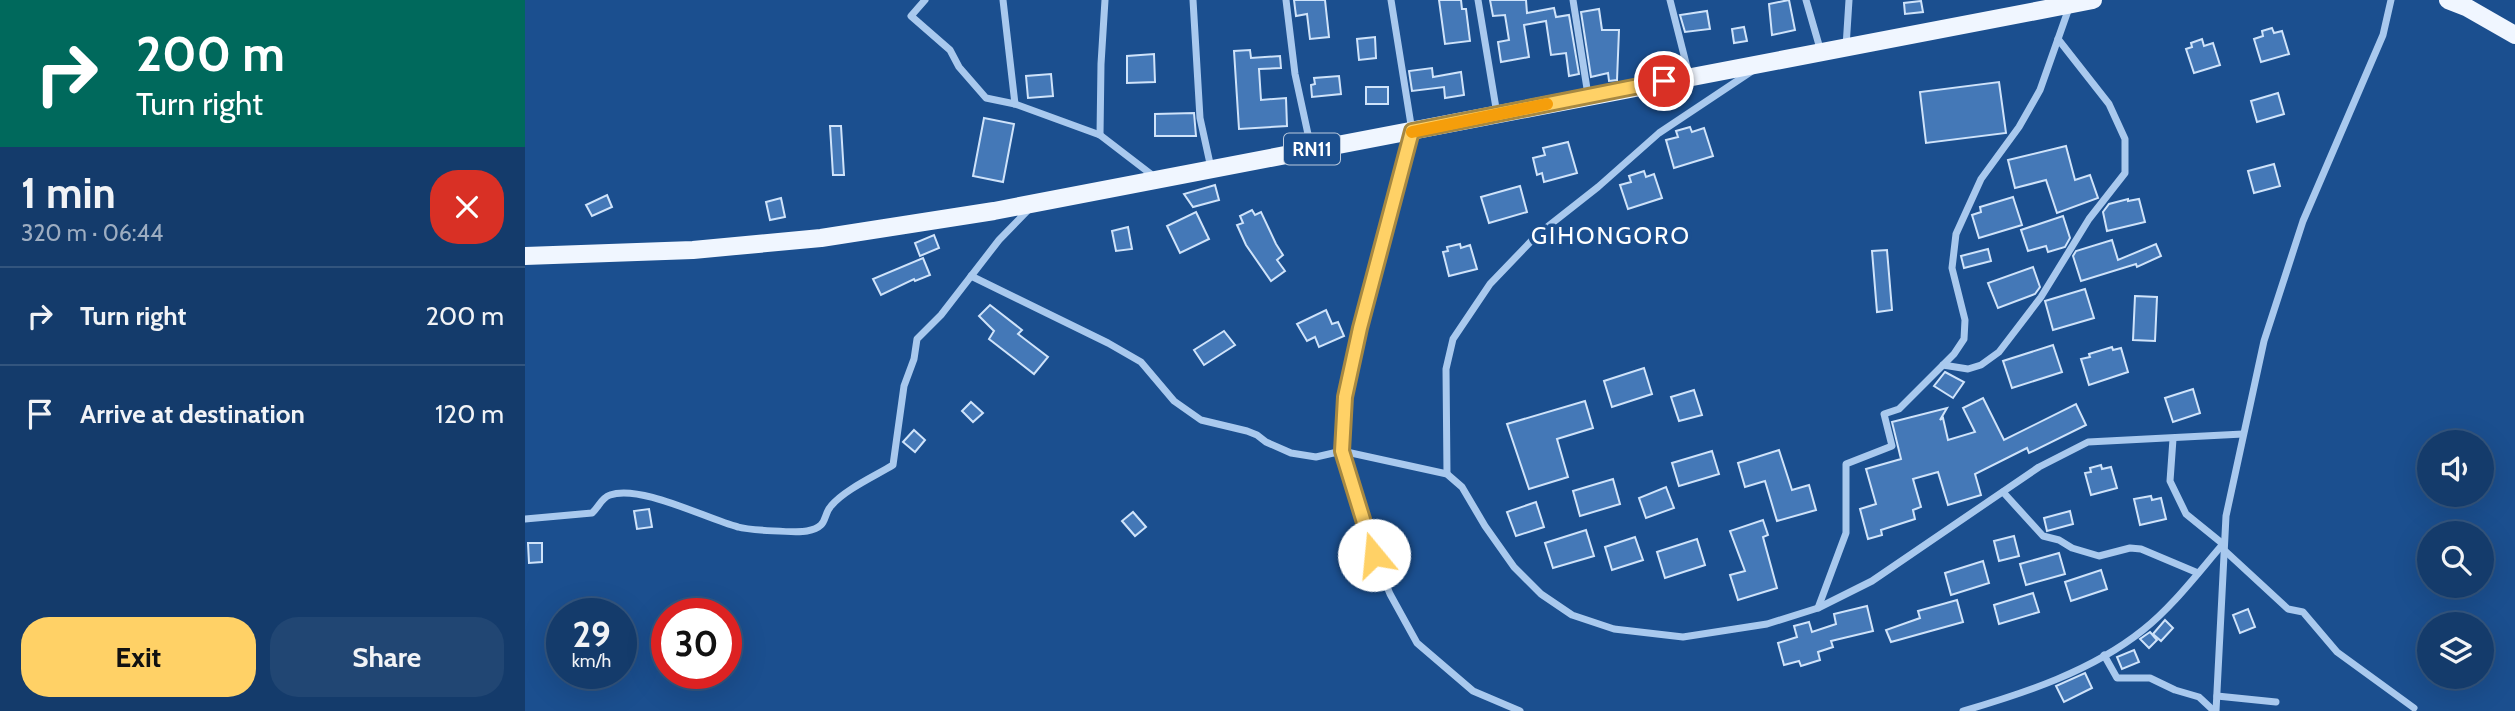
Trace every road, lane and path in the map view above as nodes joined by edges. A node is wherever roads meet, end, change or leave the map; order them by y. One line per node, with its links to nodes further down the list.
1 (925, 0): 23 (street)
2 (1003, 0): 23 (street)
3 (1105, 0): 26 (street)
4 (1193, 0): 28 (street)
5 (1286, 0): 27 (street)
6 (1391, 0): 25 (street)
7 (1478, 0): 24 (street)
8 (1573, 0): 22 (street)
9 (1670, 0): 21 (street)
10 (1806, 0): 19 (street)
11 (1849, 0): 18 (street)
12 (2094, 0): 15 (main road, RN11)
13 (2391, 0): 34 (street)
14 (2448, 0): 16 (main road)
15 (2060, 4): 17 (street); 18 (main road, RN11)
16 (2515, 35)
17 (2058, 39): 33 (street); 33 (street)
18 (1846, 47): 19 (main road, RN11)
19 (1821, 52): 20 (main road, RN11)
20 (1763, 63): 21 (main road, RN11); 37 (street)
21 (1689, 76): 22 (main road, RN11)
22 (1588, 96): 24 (main road, RN11)
23 (1015, 104): 26 (street)
24 (1497, 115): 25 (main road, RN11)
25 (1412, 131): 27 (main road, RN11); 36 (street)
26 (1100, 135): 29 (street)
27 (1311, 149): 28 (main road, RN11)
28 (1211, 168): 29 (main road, RN11)
29 (1159, 180): 30 (main road, RN11)
30 (1035, 203): 31 (main road, RN11); 32 (street)
31 (525, 256)
32 (971, 276): 36 (street); 39 (street)
33 (1943, 365): 42 (street)
34 (2243, 434): 35 (street); 40 (street)
35 (2173, 439): 38 (street); 40 (street)
36 (1342, 451): 37 (street); 47 (street)
37 (1447, 474): 42 (street)
38 (2003, 492): 41 (street); 42 (street)
39 (525, 519)
40 (2223, 546): 41 (street); 44 (street); 46 (street)
41 (2198, 573): 43 (street)
42 (1818, 608)
43 (2103, 655): 48 (street); 49 (street)
44 (2217, 696): 45 (street); 49 (street)
45 (2276, 702)
46 (2414, 708)
47 (1520, 711)
48 (1963, 711)
49 (2215, 711)

